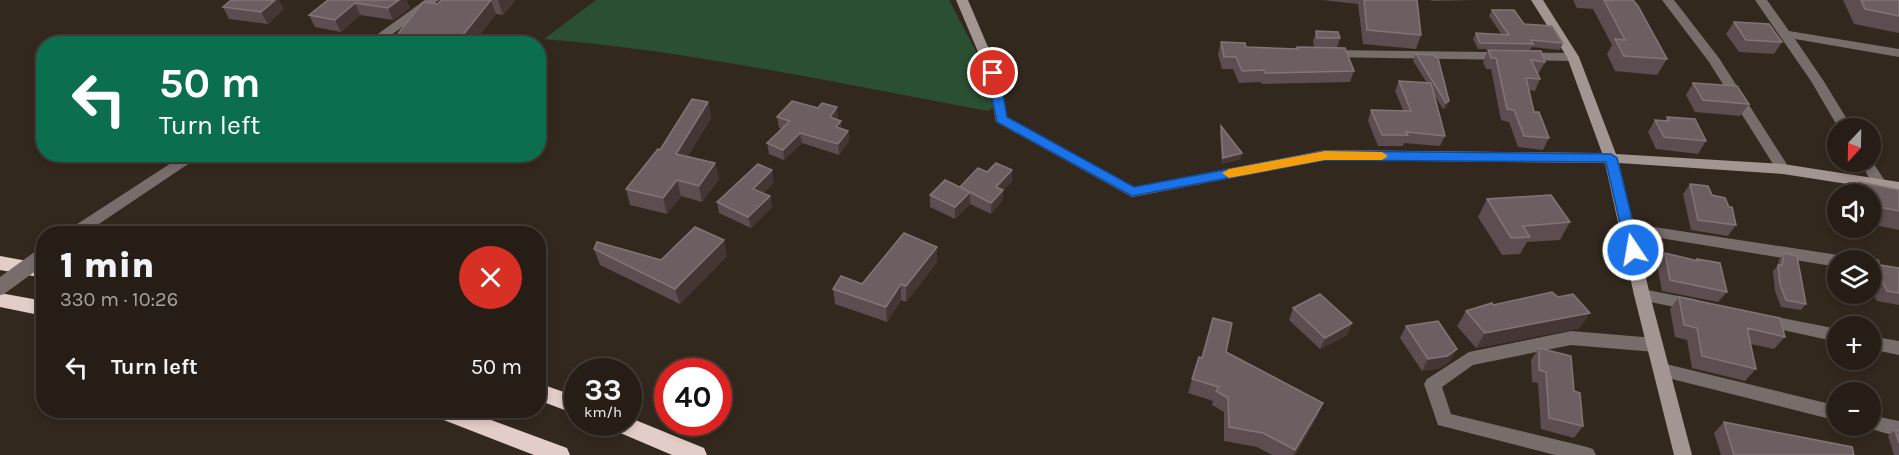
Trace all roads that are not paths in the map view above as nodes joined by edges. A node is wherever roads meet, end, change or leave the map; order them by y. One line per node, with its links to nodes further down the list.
1 (433, 0): 7 (street)
2 (962, 0): 12 (street)
3 (1537, 0): 10 (street)
4 (1668, 0): 14 (street)
5 (1761, 0): 6 (street)
6 (1785, 34): 8 (street); 11 (street)
7 (381, 36)
8 (1899, 53)
9 (1317, 54): 10 (street)
10 (1573, 57): 12 (street)
11 (1839, 118)
12 (1611, 158): 14 (street); 20 (street)
13 (184, 162): 19 (street)
14 (1783, 169): 16 (street)
15 (1873, 172): 16 (street)
16 (1880, 184)
17 (1881, 184): 18 (street)
18 (1899, 187)
19 (85, 226)
20 (1628, 228): 21 (street); 26 (street)
21 (1827, 259)
22 (36, 261): 25 (street, bridge)
23 (0, 262): 24 (highway)
24 (36, 269)
25 (0, 286)
26 (1642, 295): 29 (street); 33 (street)
27 (0, 300): 28 (highway)
28 (36, 307)
29 (1711, 309)
30 (1746, 316): 31 (street)
31 (1827, 334)
32 (1881, 344): 34 (street)
33 (1655, 345): 35 (street); 45 (street)
34 (1899, 348)
35 (1662, 370): 38 (street); 46 (street)
36 (546, 394): 37 (highway)
37 (564, 401)
38 (1827, 411)
39 (461, 418): 43 (highway)
40 (1881, 425): 41 (street)
41 (1899, 429)
42 (642, 433): 44 (highway)
43 (559, 455)
44 (696, 455)
45 (1587, 455)
46 (1683, 455)

